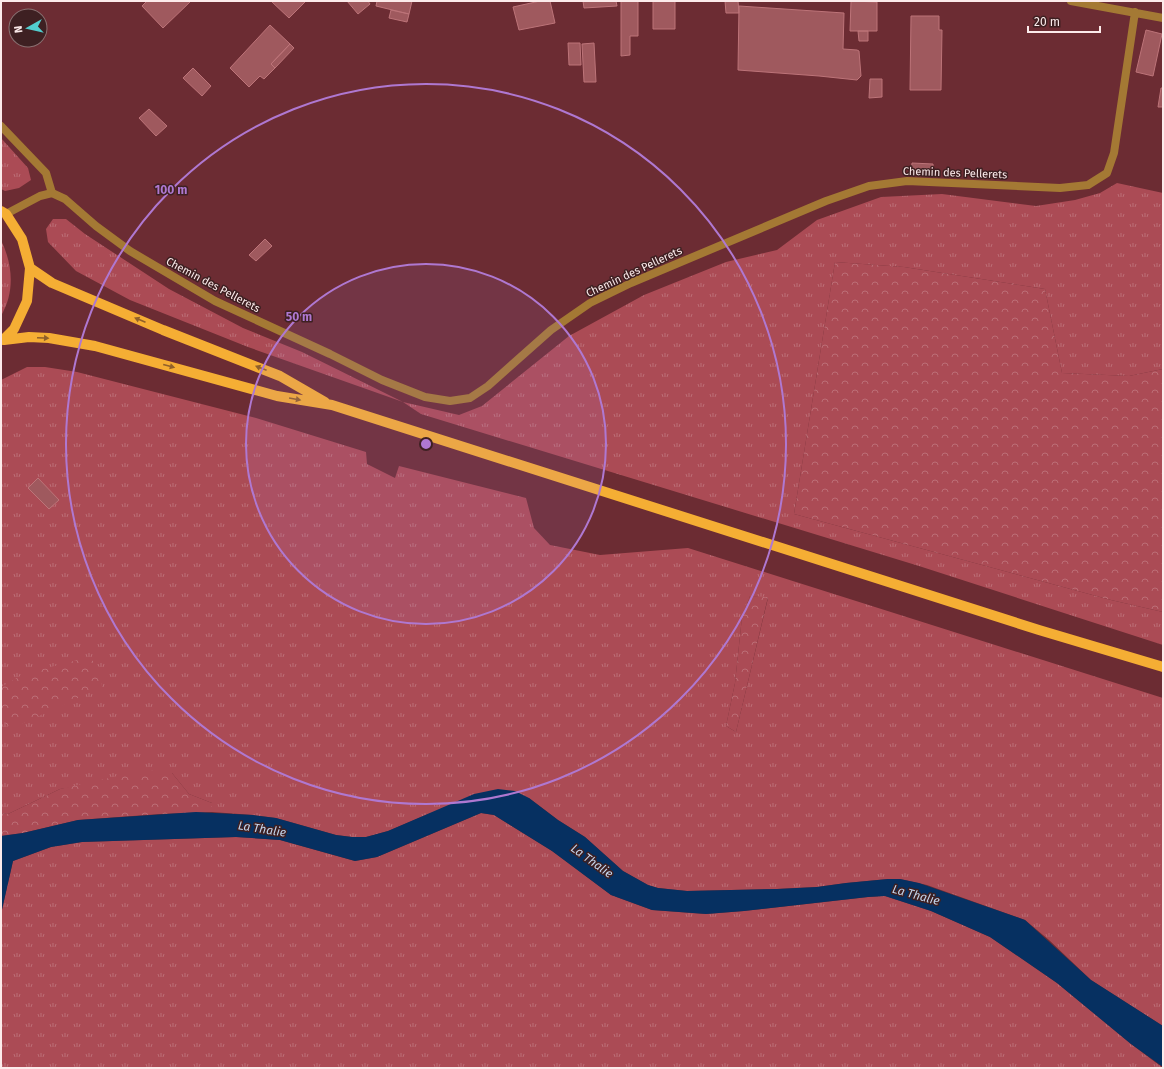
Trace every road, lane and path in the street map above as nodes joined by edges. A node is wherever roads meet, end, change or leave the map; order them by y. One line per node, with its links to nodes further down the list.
1 (1071, 1): 2 (street)
2 (1135, 12): 3 (street); 5 (street, Chemin des Pellerets)
3 (1163, 18)
4 (1, 126): 5 (street)
5 (52, 193): 6 (street)
6 (4, 212): 7 (main road)
7 (30, 268): 8 (main road); 9 (main road, one-way to 7)
8 (3, 341): 9 (main road, one-way to 9)
9 (332, 405): 10 (main road)
10 (1163, 667)

